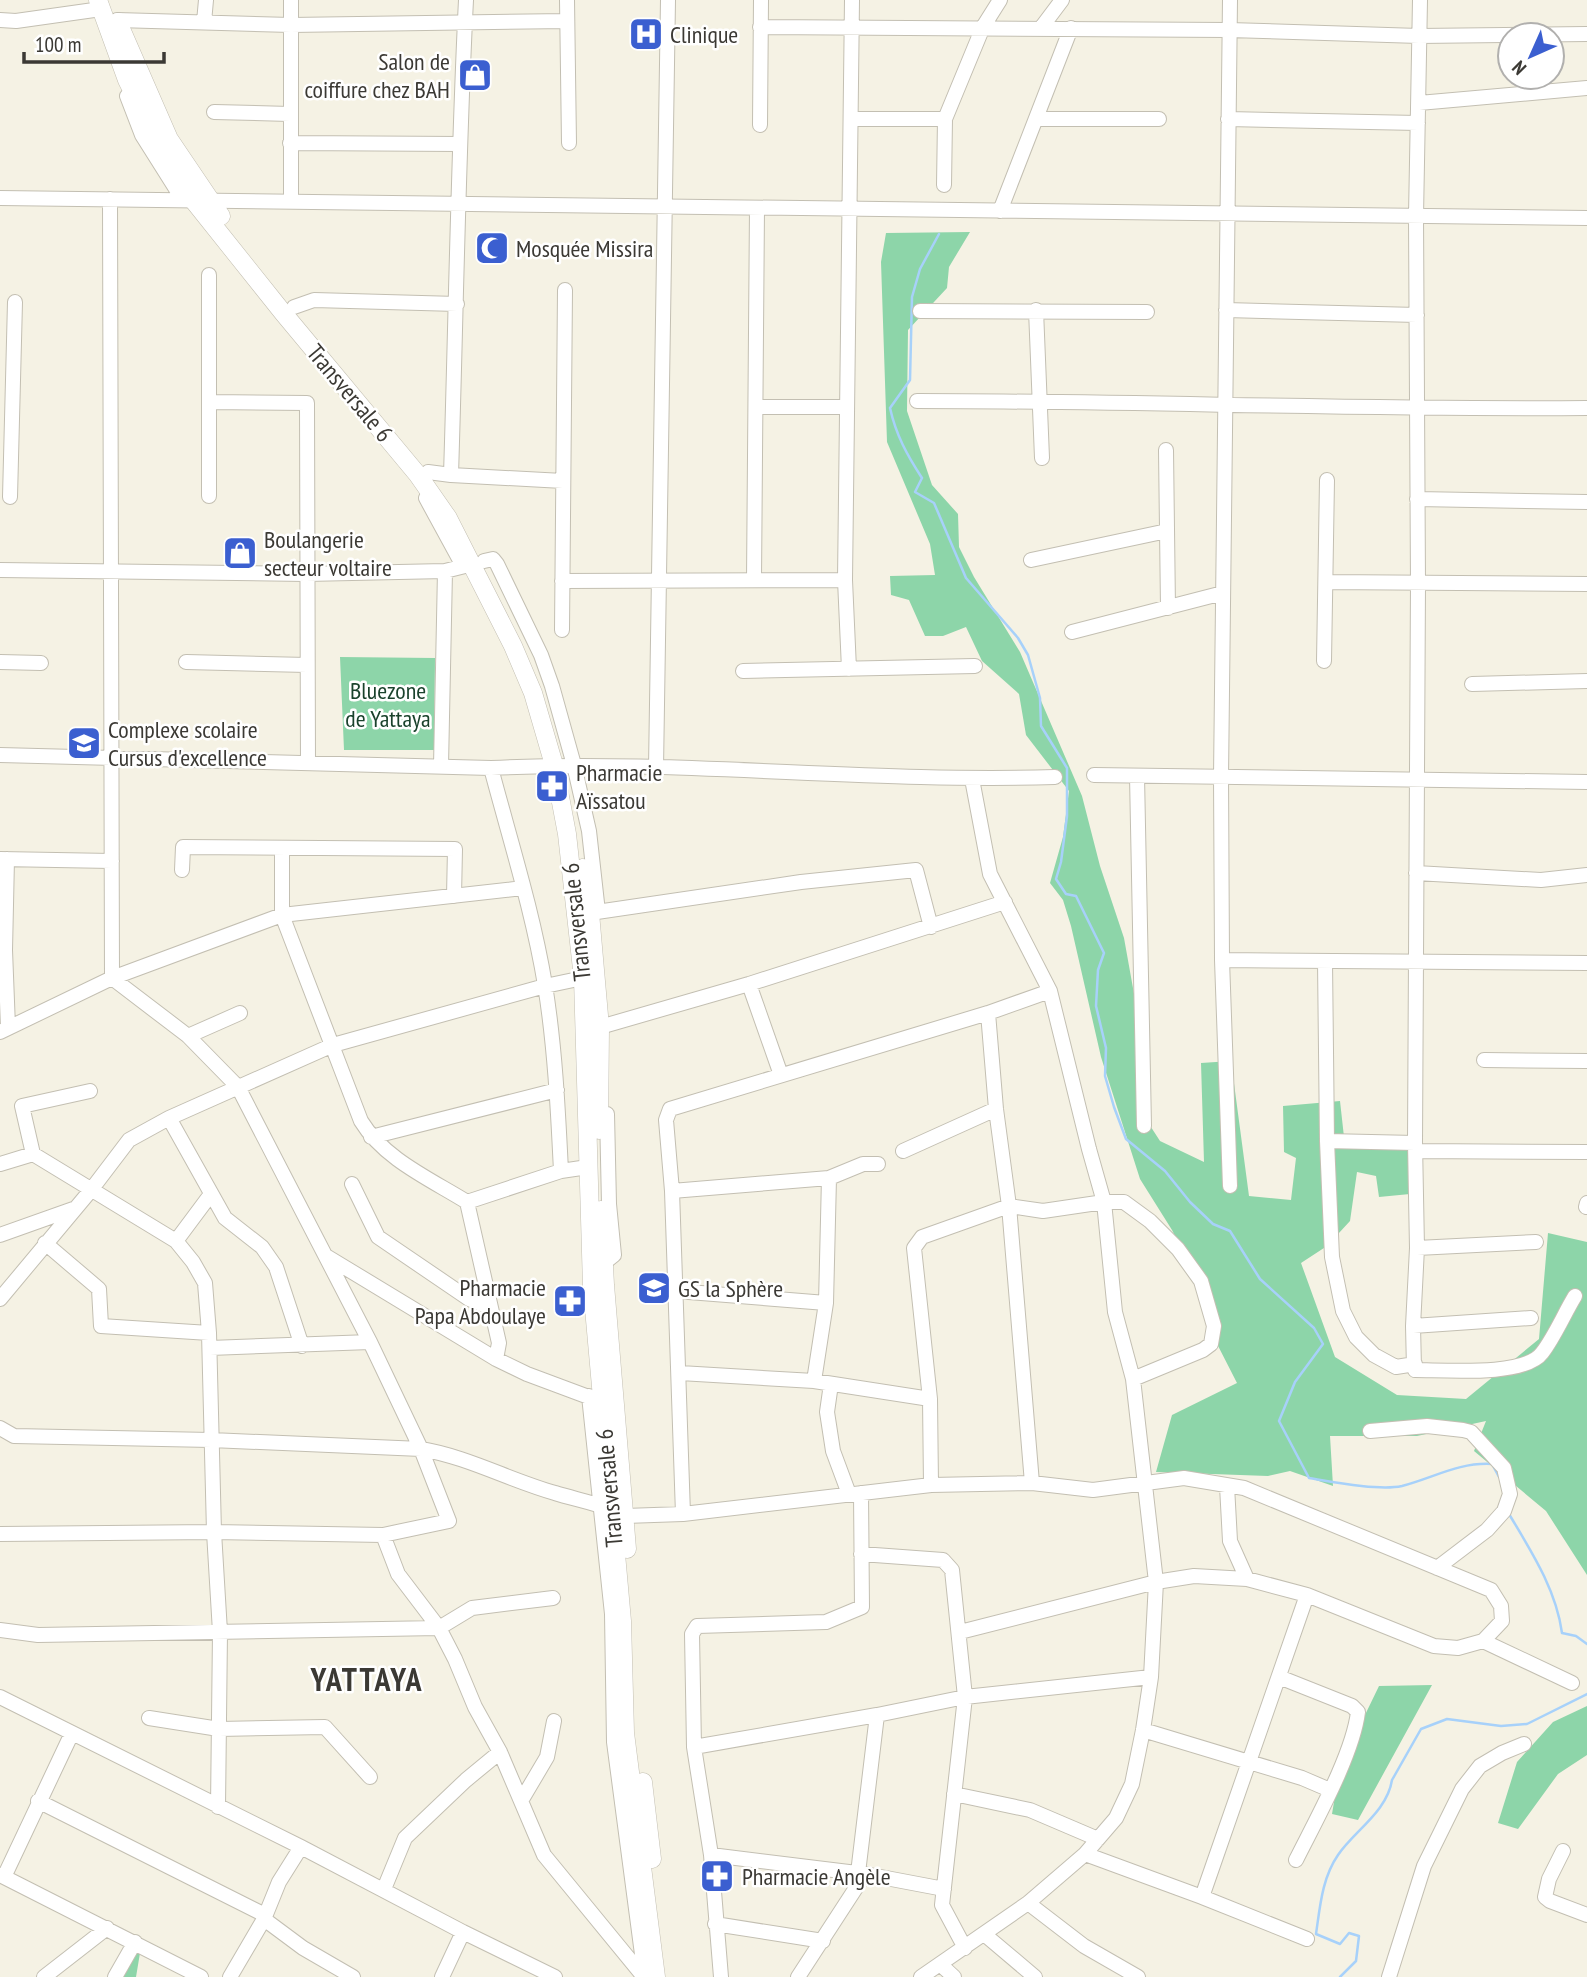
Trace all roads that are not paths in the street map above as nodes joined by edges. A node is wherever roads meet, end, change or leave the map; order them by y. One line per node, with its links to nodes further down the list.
1 (206, 0): 16 (street)
2 (290, 0): 18 (street)
3 (466, 0): 17 (street)
4 (567, 0): 15 (street)
5 (668, 0): 47 (street)
6 (761, 0): 19 (street)
7 (852, 0): 20 (street)
8 (1000, 0): 21 (street)
9 (1062, 0): 22 (street)
10 (1230, 0): 24 (street)
11 (1420, 0): 26 (street)
12 (99, 4): 13 (street); 14 (main road, Transversale 6); 44 (main road, Transversale 6)
13 (0, 20)
14 (117, 20): 16 (street); 44 (main road, Transversale 6)
15 (567, 21): 17 (street); 39 (street)
16 (204, 22): 18 (street)
17 (465, 23): 18 (street); 40 (street)
18 (290, 25): 30 (street)
19 (760, 27): 20 (street); 37 (street)
20 (852, 27): 21 (street); 31 (street)
21 (983, 27): 22 (street); 32 (street)
22 (1041, 28): 23 (street)
23 (1071, 28): 24 (street); 33 (street)
24 (1229, 30): 26 (street); 34 (street)
25 (1587, 34): 26 (street)
26 (1419, 36): 28 (street)
27 (1587, 88): 28 (street)
28 (1419, 103): 36 (street)
29 (214, 112): 30 (street)
30 (290, 114): 38 (street)
31 (851, 119): 32 (street); 49 (street)
32 (945, 119): 41 (street)
33 (1036, 119): 35 (street); 50 (street)
34 (1228, 119): 36 (street); 51 (street)
35 (1160, 120)
36 (1418, 123): 52 (street)
37 (760, 125)
38 (290, 143): 40 (street); 45 (street)
39 (569, 143)
40 (460, 144): 46 (street)
41 (944, 185)
42 (0, 198): 43 (street)
43 (110, 200): 44 (street); 87 (street)
44 (195, 200): 45 (street); 58 (main road, Transversale 6); 85 (main road, Transversale 6)
45 (291, 202): 46 (street)
46 (457, 204): 47 (street); 57 (street)
47 (664, 206): 48 (street); 92 (street)
48 (757, 208): 49 (street); 69 (street)
49 (849, 209): 50 (street); 70 (street)
50 (1000, 211): 51 (street)
51 (1226, 213): 52 (street); 60 (street)
52 (1416, 216): 53 (street); 63 (street)
53 (1587, 218)
54 (209, 275): 67 (street)
55 (565, 290): 78 (street)
56 (15, 302): 64 (street)
57 (457, 304): 58 (street); 76 (street)
58 (294, 307): 75 (main road, Transversale 6)
59 (1036, 310): 61 (street); 62 (street); 66 (street)
60 (1226, 310): 63 (street); 68 (street)
61 (920, 311)
62 (1147, 312)
63 (1417, 315): 72 (street)
64 (6, 391): 80 (street)
65 (917, 401): 66 (street)
66 (1040, 401): 68 (street); 74 (street)
67 (210, 402): 79 (street); 89 (street)
68 (1225, 404): 72 (street); 97 (street)
69 (756, 407): 70 (street); 90 (street)
70 (847, 407): 91 (street)
71 (1587, 408): 72 (street)
72 (1416, 409): 81 (street)
73 (1166, 450): 83 (street)
74 (1042, 458)
75 (428, 471): 76 (street); 85 (main road, Transversale 6)
76 (451, 475): 78 (street)
77 (1327, 480): 94 (street)
78 (563, 481): 93 (street)
79 (209, 496)
80 (10, 497)
81 (1418, 499): 82 (street); 95 (street)
82 (1587, 502)
83 (1167, 531): 84 (street); 98 (street)
84 (1031, 561)
85 (473, 564): 88 (street); 114 (main road, Transversale 6); 114 (main road, Transversale 6)
86 (0, 569): 87 (street)
87 (112, 570): 89 (street); 112 (street)
88 (446, 571): 89 (street); 115 (street)
89 (306, 574): 105 (street)
90 (754, 580): 91 (street); 92 (street)
91 (845, 580): 107 (street)
92 (659, 581): 93 (street); 117 (street)
93 (562, 582): 99 (street)
94 (1326, 582): 95 (street); 101 (street)
95 (1418, 584): 96 (street); 123 (street)
96 (1587, 584)
97 (1223, 593): 98 (street); 121 (street)
98 (1168, 608): 100 (street)
99 (562, 630)
100 (1072, 632)
101 (1324, 661)
102 (0, 662): 104 (street)
103 (186, 662): 105 (street)
104 (41, 663)
105 (307, 665): 113 (street)
106 (975, 666): 107 (street)
107 (849, 669): 108 (street)
108 (743, 671)
109 (1587, 681): 110 (street)
110 (1472, 684)
111 (0, 755): 112 (street)
112 (112, 758): 113 (street); 127 (street)
113 (308, 763): 115 (street)
114 (565, 765): 116 (street); 117 (street); 134 (main road, Transversale 6); 143 (main road, Transversale 6)
115 (442, 766): 116 (street)
116 (491, 768): 131 (street)
117 (656, 768): 122 (street)
118 (1094, 775): 120 (street)
119 (1055, 776): 122 (street)
120 (1138, 776): 121 (street); 161 (street)
121 (1221, 777): 123 (street); 138 (street)
122 (972, 779): 133 (street)
123 (1416, 779): 124 (street); 129 (street)
124 (1587, 782)
125 (282, 848): 128 (street); 132 (street); 135 (street)
126 (3, 859): 127 (street); 137 (street)
127 (112, 861): 142 (street)
128 (182, 870)
129 (1416, 873): 130 (street); 140 (street)
130 (1587, 876)
131 (523, 888): 132 (street); 145 (street)
132 (454, 896): 135 (street)
133 (1005, 902): 136 (street); 146 (street)
134 (594, 912): 136 (street); 149 (main road, Transversale 6)
135 (282, 915): 142 (street); 152 (street)
136 (931, 927): 144 (street)
137 (3, 950): 150 (street)
138 (1222, 960): 139 (street); 174 (street)
139 (1325, 961): 140 (street); 163 (street)
140 (1416, 962): 141 (street); 164 (street)
141 (1587, 963)
142 (112, 978): 150 (street); 151 (street)
143 (583, 978): 145 (street); 168 (main road, Transversale 6)
144 (749, 984): 149 (street); 155 (street)
145 (545, 986): 152 (street); 157 (street)
146 (1050, 991): 148 (street); 179 (street)
147 (240, 1013): 151 (street)
148 (988, 1013): 155 (street); 159 (street)
149 (603, 1026): 168 (main road, Transversale 6)
150 (4, 1029)
151 (188, 1036): 156 (street)
152 (333, 1045): 156 (street); 162 (street)
153 (1484, 1060): 154 (street)
154 (1587, 1061)
155 (781, 1075): 176 (street)
156 (239, 1087): 160 (street); 187 (street)
157 (556, 1090): 162 (street); 171 (street)
158 (90, 1091): 167 (street)
159 (996, 1109): 165 (street); 180 (street)
160 (169, 1118): 175 (street); 177 (street)
161 (1144, 1126)
162 (371, 1137): 178 (street)
163 (1327, 1141): 164 (street); 199 (street)
164 (1415, 1147): 166 (street); 186 (street)
165 (903, 1151)
166 (1587, 1152)
167 (33, 1154): 169 (street); 175 (street)
168 (598, 1159): 171 (street); 204 (main road, Transversale 6); 215 (main road, Transversale 6)
169 (0, 1164)
170 (878, 1164): 172 (street)
171 (561, 1171): 178 (street)
172 (829, 1178): 176 (street); 191 (street)
173 (352, 1184): 192 (street)
174 (1230, 1186)
175 (91, 1190): 181 (street); 183 (street)
176 (672, 1191): 188 (street)
177 (211, 1194): 183 (street); 197 (street)
178 (467, 1202): 192 (street)
179 (1104, 1202): 180 (street); 201 (street); 201 (street)
180 (1009, 1206): 205 (street); 210 (street)
181 (74, 1209): 182 (street); 185 (street)
182 (0, 1235)
183 (176, 1241): 195 (street)
184 (1535, 1242): 186 (street)
185 (45, 1243): 190 (street); 195 (street)
186 (1418, 1248): 194 (street)
187 (325, 1255): 196 (street); 198 (street)
188 (676, 1291): 191 (street); 200 (street)
189 (1575, 1296): 199 (street)
190 (0, 1299)
191 (827, 1303): 202 (street)
192 (491, 1308): 198 (street)
193 (1531, 1318): 194 (street)
194 (1413, 1326): 199 (street)
195 (209, 1341): 197 (street); 208 (street)
196 (370, 1342): 197 (street); 209 (street)
197 (302, 1346)
198 (496, 1359): 204 (street)
199 (1415, 1363)
200 (680, 1373): 202 (street); 216 (street)
201 (1133, 1379): 211 (street)
202 (814, 1381): 203 (street)
203 (831, 1384): 205 (street); 214 (street)
204 (595, 1399): 215 (main road, Transversale 6)
205 (930, 1399): 212 (street)
206 (0, 1428): 208 (street)
207 (1370, 1431): 221 (street)
208 (211, 1440): 209 (street); 217 (street)
209 (421, 1449): 215 (street); 219 (street)
210 (1032, 1483): 211 (street); 212 (street)
211 (1145, 1484): 213 (street); 223 (street)
212 (931, 1485): 214 (street)
213 (1227, 1486): 221 (street); 222 (street)
214 (855, 1493): 216 (street); 220 (street)
215 (612, 1510): 216 (street); 252 (main road, Transversale 6); 285 (main road, Transversale 6)
216 (683, 1514)
217 (214, 1532): 218 (street); 219 (street); 228 (street)
218 (0, 1534)
219 (383, 1535): 226 (street)
220 (861, 1555): 229 (street); 243 (street)
221 (1437, 1568): 230 (street)
222 (1247, 1579): 223 (street); 224 (street)
223 (1156, 1582): 229 (street); 231 (street)
224 (1307, 1595): 230 (street); 232 (street)
225 (553, 1598): 226 (street)
226 (439, 1628): 228 (street); 244 (street)
227 (0, 1630): 228 (street)
228 (220, 1632): 239 (street)
229 (960, 1632): 235 (street)
230 (1483, 1641): 233 (street)
231 (1151, 1677): 235 (street); 240 (street)
232 (1279, 1677): 245 (street); 247 (street)
233 (1572, 1683)
234 (0, 1697): 241 (street)
235 (965, 1697): 236 (street); 248 (street)
236 (877, 1715): 243 (street); 259 (street)
237 (149, 1718): 239 (street)
238 (554, 1721): 250 (street)
239 (219, 1728): 246 (street); 251 (street)
240 (1143, 1730): 245 (street); 253 (street)
241 (72, 1733): 249 (street); 251 (street)
242 (1524, 1744): 292 (street)
243 (694, 1747): 257 (street)
244 (500, 1752): 250 (street); 261 (street)
245 (1249, 1761): 247 (street); 263 (street)
246 (370, 1777)
247 (1330, 1790): 258 (street)
248 (954, 1794): 253 (street); 262 (street)
249 (38, 1801): 260 (street); 266 (street)
250 (521, 1801): 283 (street)
251 (218, 1807): 254 (street)
252 (631, 1830): 283 (street); 284 (main road, Transversale 6)
253 (1098, 1839): 256 (street)
254 (301, 1846): 261 (street); 266 (street)
255 (1563, 1851): 265 (street)
256 (1085, 1854): 263 (street); 264 (street)
257 (711, 1855): 259 (street); 267 (street)
258 (1296, 1860)
259 (861, 1874): 262 (street); 272 (street)
260 (2, 1876): 268 (street)
261 (384, 1889): 269 (street)
262 (944, 1889): 274 (street)
263 (1202, 1897): 271 (street)
264 (1028, 1903): 270 (street); 291 (street)
265 (1587, 1914)
266 (264, 1917): 279 (street); 280 (street)
267 (715, 1924): 272 (street); 286 (street)
268 (107, 1928): 273 (street); 276 (street)
269 (463, 1932): 281 (street); 282 (street)
270 (984, 1934): 274 (street); 290 (street)
271 (1307, 1939)
272 (823, 1941): 287 (street)
273 (135, 1942): 277 (street); 278 (street)
274 (965, 1948): 275 (street)
275 (940, 1964): 288 (street); 289 (street)
276 (44, 1977)
277 (115, 1977)
278 (201, 1977)
279 (230, 1977)
280 (353, 1977)
281 (442, 1977)
282 (555, 1977)
283 (645, 1977)
284 (656, 1977)
285 (667, 1977)
286 (721, 1977)
287 (798, 1977)
288 (920, 1977)
289 (954, 1977)
290 (1035, 1977)
291 (1138, 1977)
292 (1389, 1977)

